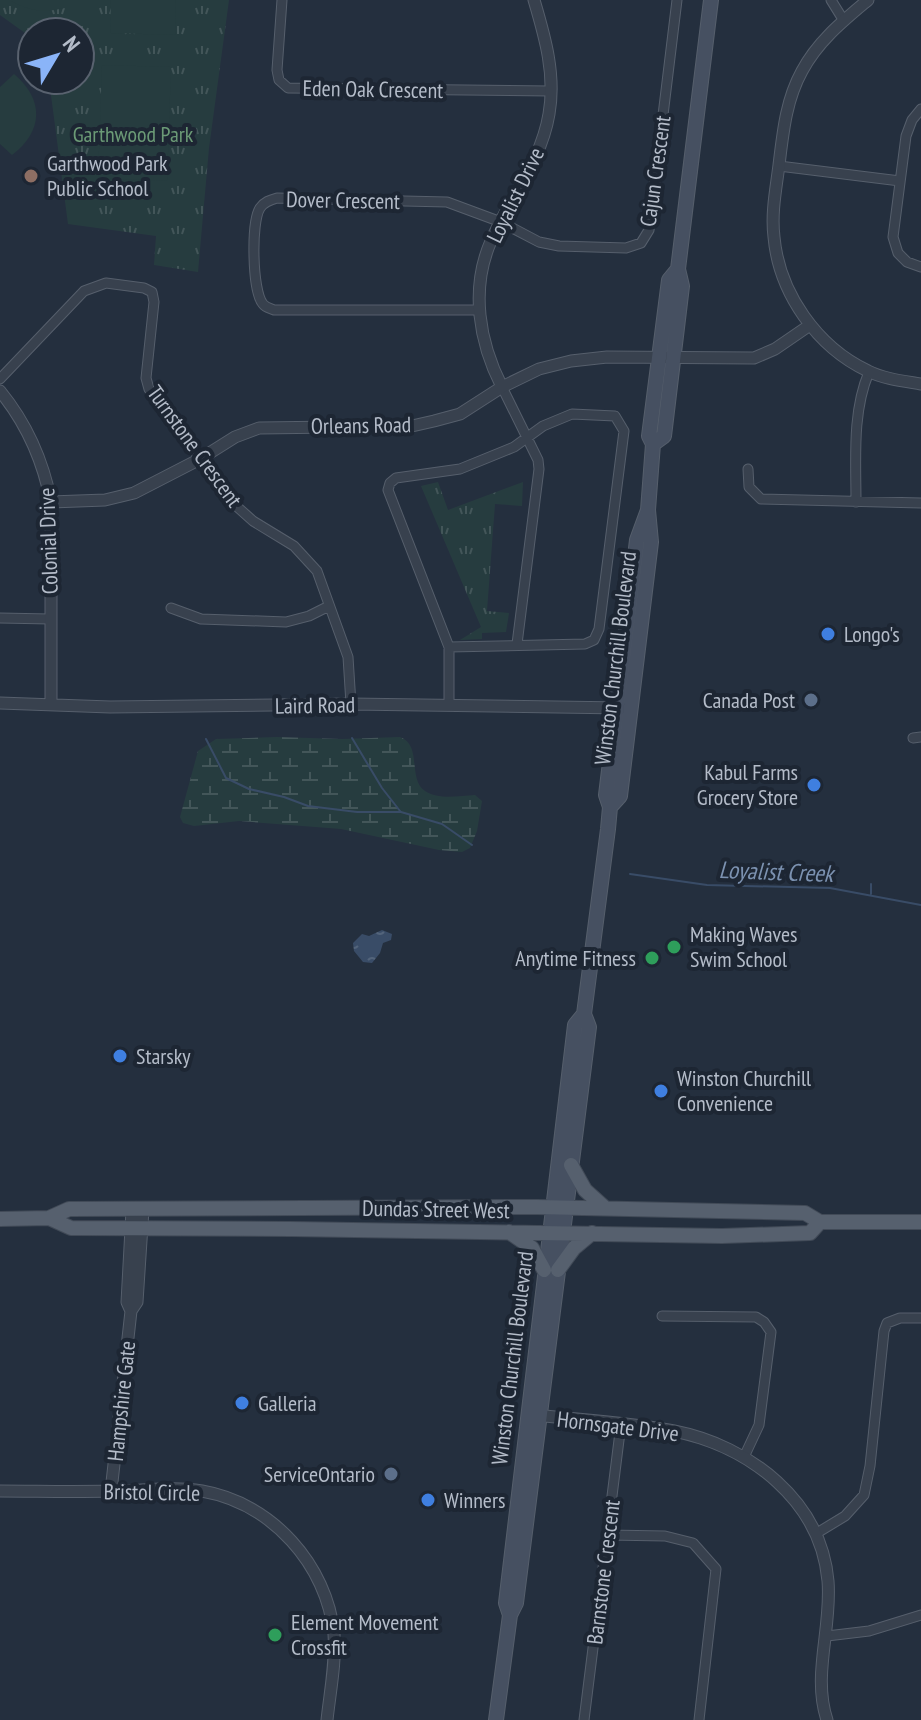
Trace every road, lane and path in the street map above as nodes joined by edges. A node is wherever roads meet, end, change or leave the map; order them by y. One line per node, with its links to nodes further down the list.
1 (282, 0): 8 (street, Eden Oak Crescent)
2 (534, 0): 8 (street, Loyalist Drive)
3 (677, 0): 12 (street, Cajun Crescent)
4 (711, 0): 16 (main road, Winston Churchill Boulevard)
5 (831, 0): 7 (street)
6 (868, 0): 7 (street)
7 (844, 21): 10 (street)
8 (550, 91): 12 (street, Loyalist Drive)
9 (921, 109): 11 (street)
10 (779, 166): 11 (street); 15 (street)
11 (900, 181): 13 (street)
12 (501, 222): 14 (street, Loyalist Drive); 14 (street, Dover Crescent)
13 (921, 267)
14 (477, 310): 20 (street, Loyalist Drive)
15 (810, 325): 16 (street, Orleans Road); 17 (street)
16 (666, 358): 20 (street, Orleans Road); 38 (main road, Winston Churchill Boulevard)
17 (869, 372): 19 (street); 26 (street)
18 (0, 379): 23 (street, Turnstone Crescent)
19 (921, 384)
20 (502, 387): 22 (street); 23 (street, Orleans Road)
21 (0, 391): 25 (street, Colonial Drive)
22 (526, 438): 32 (street); 32 (street); 33 (street)
23 (200, 459): 25 (street, Orleans Road); 28 (street, Turnstone Crescent)
24 (748, 469): 26 (street)
25 (51, 502): 31 (street, Colonial Drive)
26 (856, 502): 27 (street)
27 (921, 503)
28 (329, 606): 29 (street); 36 (street, Turnstone Crescent)
29 (171, 608)
30 (0, 618): 31 (street)
31 (50, 619): 35 (street, Colonial Drive)
32 (517, 644): 33 (street)
33 (449, 647): 37 (street)
34 (0, 703): 35 (street, Laird Road)
35 (51, 704): 36 (street, Laird Road)
36 (351, 704): 37 (street, Laird Road)
37 (449, 705): 38 (street, Laird Road)
38 (624, 708): 39 (main road, Winston Churchill Boulevard)
39 (584, 1014): 40 (main road, Winston Churchill Boulevard); 41 (main road, Winston Churchill Boulevard)
40 (571, 1165): 41 (main road, Winston Churchill Boulevard); 42 (main road)
41 (559, 1207): 42 (main road, Dundas Street West); 43 (main road, Dundas Street West); 50 (main road, Winston Churchill Boulevard)
42 (605, 1208): 46 (main road, Dundas Street West)
43 (137, 1210): 44 (main road, Dundas Street West); 48 (street, Hampshire Gate)
44 (49, 1218): 45 (main road, Dundas Street West); 48 (main road, Dundas Street West)
45 (0, 1219)
46 (820, 1222): 47 (main road, Dundas Street West); 51 (main road, Dundas Street West)
47 (921, 1222)
48 (136, 1229): 49 (main road, Dundas Street West); 59 (street, Hampshire Gate)
49 (508, 1232): 50 (main road, Dundas Street West); 52 (main road)
50 (556, 1233): 51 (main road, Dundas Street West); 52 (main road, Winston Churchill Boulevard)
51 (592, 1233): 52 (main road)
52 (551, 1270): 55 (main road, Winston Churchill Boulevard)
53 (662, 1316): 57 (street)
54 (921, 1318): 60 (street)
55 (534, 1415): 56 (street, Hornsgate Drive); 65 (main road, Winston Churchill Boulevard)
56 (621, 1424): 57 (street, Hornsgate Drive); 61 (street, Barnstone Crescent)
57 (744, 1457): 60 (street, Hornsgate Drive)
58 (0, 1491): 59 (street, Bristol Circle)
59 (111, 1491): 64 (street, Bristol Circle)
60 (817, 1533): 63 (street, Hornsgate Drive)
61 (608, 1535): 66 (street, Barnstone Crescent); 67 (street)
62 (921, 1615): 63 (street)
63 (827, 1636): 68 (street, Hornsgate Drive)
64 (327, 1720)
65 (496, 1720)
66 (584, 1720)
67 (699, 1720)
68 (827, 1720)

